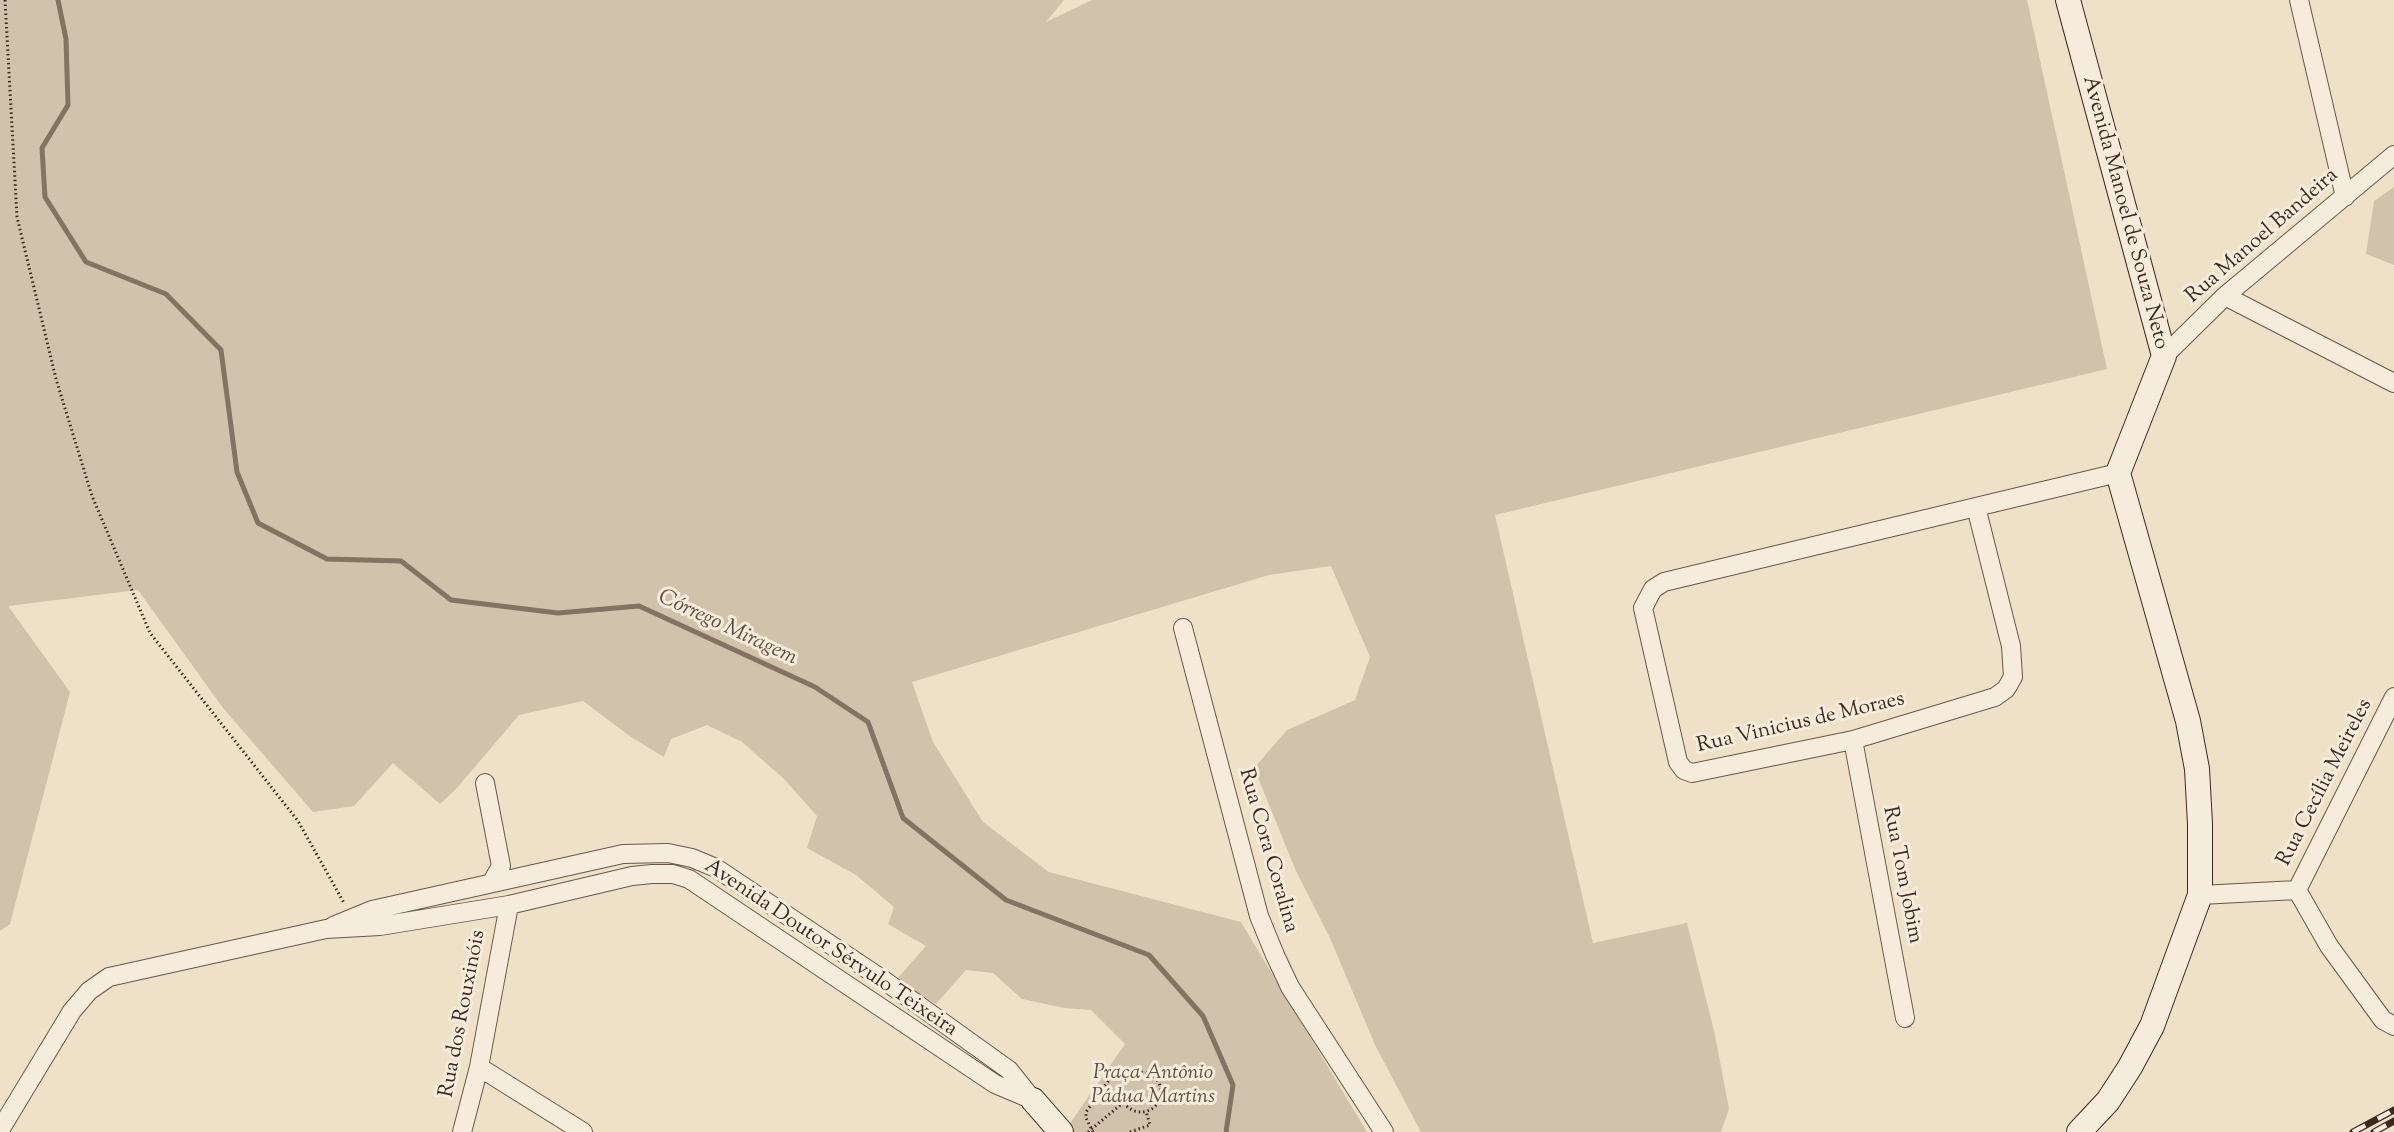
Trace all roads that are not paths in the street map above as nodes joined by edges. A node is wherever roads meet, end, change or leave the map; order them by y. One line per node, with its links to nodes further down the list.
1 (2068, 0): 6 (street, Avenida Manoel de Souza Neto)
2 (2298, 0): 4 (street)
3 (2394, 155): 4 (street, Rua Manoel Bandeira)
4 (2345, 197): 5 (street, Rua Manoel Bandeira)
5 (2225, 296): 6 (street, Rua Manoel Bandeira); 7 (street)
6 (2164, 356): 8 (street, Avenida Manoel de Souza Neto)
7 (2394, 383)
8 (2118, 473): 9 (street, Rua Vinicius de Moraes); 18 (street)
9 (1976, 507): 12 (street, Rua Vinicius de Moraes); 12 (street, Rua Vinicius de Moraes)
10 (1183, 628): 29 (street, Rua Cora Coralina)
11 (2394, 697): 17 (street, Rua Cecília Meireles)
12 (1853, 740): 21 (street, Rua Tom Jobim)
13 (485, 783): 15 (street)
14 (675, 855): 15 (street, Avenida Doutor Sérvulo Teixeira); 16 (street); 24 (street, Avenida Doutor Sérvulo Teixeira)
15 (508, 872): 20 (street, Avenida Doutor Sérvulo Teixeira)
16 (672, 874): 19 (street, Avenida Doutor Sérvulo Teixeira); 24 (street, Avenida Doutor Sérvulo Teixeira)
17 (2297, 890): 18 (street); 22 (street)
18 (2200, 895): 30 (street)
19 (509, 905): 20 (street, Avenida Doutor Sérvulo Teixeira); 23 (street, Rua dos Rouxinóis)
20 (326, 929): 25 (street, Avenida Doutor Sérvulo Teixeira)
21 (1905, 1018)
22 (2388, 1023)
23 (479, 1067): 26 (street, Rua dos Rouxinóis); 27 (street)
24 (1033, 1100): 28 (street, Avenida Doutor Sérvulo Teixeira)
25 (0, 1130)
26 (462, 1132)
27 (583, 1132)
28 (1061, 1132)
29 (1384, 1132)
30 (2079, 1132)

